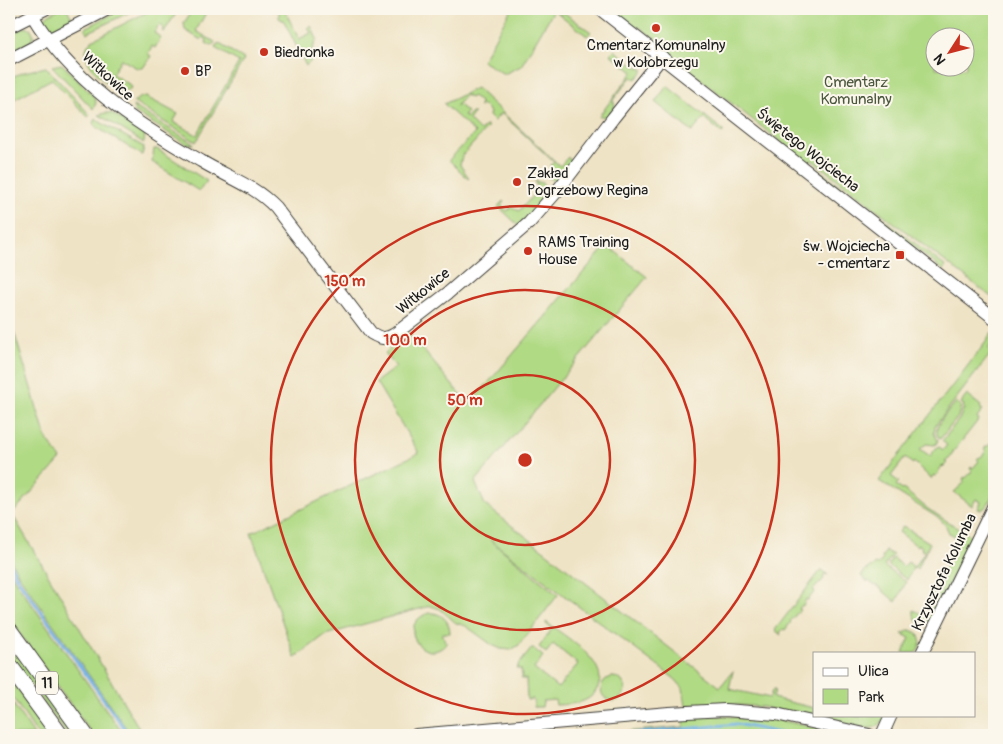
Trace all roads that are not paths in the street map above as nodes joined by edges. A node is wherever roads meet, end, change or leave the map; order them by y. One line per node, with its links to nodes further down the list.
1 (45, 9): 4 (street)
2 (108, 9): 6 (street)
3 (600, 9): 7 (street, Świętego Wojciecha)
4 (32, 15): 5 (street); 6 (street)
5 (9, 27)
6 (48, 40): 7 (street, Witkowice); 8 (street)
7 (662, 57): 9 (street, Świętego Wojciecha)
8 (9, 60)
9 (994, 318)
10 (994, 505): 12 (street, Krzysztofa Kolumba)
11 (9, 630): 16 (main road, 11)
12 (922, 652)
13 (9, 665): 15 (main road, 11)
14 (892, 716): 19 (street)
15 (60, 735)
16 (85, 735)
17 (416, 735): 18 (street)
18 (869, 735)
19 (882, 735)

